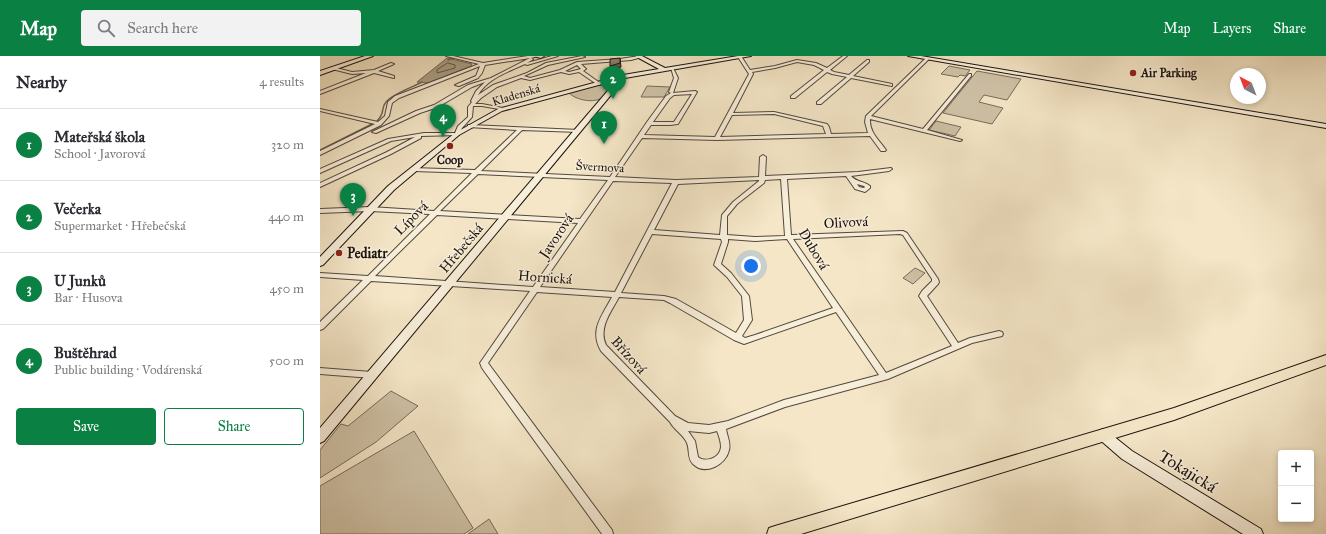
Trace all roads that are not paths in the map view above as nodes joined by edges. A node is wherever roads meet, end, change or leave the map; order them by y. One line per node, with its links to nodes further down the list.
1 (370, 56): 19 (street)
2 (449, 56): 18 (street)
3 (511, 56): 15 (street)
4 (536, 56): 5 (street); 15 (street); 21 (street)
5 (541, 56)
6 (556, 56): 21 (street)
7 (639, 56): 13 (street); 27 (street)
8 (748, 56): 11 (street, Kladenská)
9 (845, 56): 23 (street)
10 (911, 56): 12 (street)
11 (740, 57): 20 (street, Kladenská); 22 (street)
12 (925, 58): 46 (street); 50 (street)
13 (588, 60): 16 (street); 31 (street)
14 (868, 61): 33 (street)
15 (490, 63): 18 (street)
16 (577, 63): 25 (street); 26 (street)
17 (392, 64): 24 (street)
18 (483, 64): 36 (street); 48 (street)
19 (334, 68): 24 (street); 28 (street)
20 (672, 69): 27 (street, Kladenská); 38 (street)
21 (509, 70): 34 (street)
22 (750, 70): 23 (street); 45 (street)
23 (827, 70): 33 (street); 40 (street)
24 (373, 71): 30 (street); 39 (street)
25 (561, 71): 26 (street); 31 (street)
26 (581, 71): 35 (street)
27 (663, 71): 32 (street, Kladenská)
28 (320, 72)
29 (970, 75): 54 (street)
30 (393, 76)
31 (522, 77): 42 (street)
32 (623, 77): 35 (street, Kladenská); 53 (street, Hřebečská)
33 (850, 77): 37 (street); 41 (street)
34 (490, 79): 42 (street); 52 (street)
35 (598, 84): 43 (street, Kladenská)
36 (457, 85)
37 (890, 85)
38 (671, 92)
39 (320, 93)
40 (793, 97)
41 (819, 102)
42 (472, 105): 43 (street); 56 (street)
43 (503, 109): 49 (street, Kladenská)
44 (320, 110): 48 (street)
45 (730, 114): 58 (street); 61 (street)
46 (868, 117): 54 (street); 57 (street)
47 (649, 123): 47 (street, Javorová); 59 (street, Javorová)
48 (379, 124): 52 (street)
49 (470, 126): 51 (street); 56 (street, Kladenská)
50 (1326, 126)
51 (521, 128): 53 (street); 69 (street, Lípová)
52 (373, 130): 60 (street); 64 (street)
53 (579, 131): 71 (street, Hřebečská)
54 (924, 131): 62 (street)
55 (430, 134): 56 (street); 68 (street); 77 (street)
56 (457, 134): 66 (street, Kladenská)
57 (871, 134): 58 (street); 63 (street)
58 (829, 135): 61 (street)
59 (641, 136): 61 (street); 74 (street, Javorová)
60 (361, 139)
61 (717, 139)
62 (960, 140)
63 (883, 150)
64 (320, 153)
65 (763, 157): 73 (street)
66 (414, 169): 69 (street, Švermova); 78 (street, Kladenská)
67 (889, 169): 70 (street)
68 (320, 171)
69 (477, 172): 71 (street, Švermova); 80 (street, Lípová)
70 (848, 174): 72 (street); 75 (street)
71 (542, 175): 74 (street, Švermova); 81 (street, Hřebečská)
72 (784, 177): 73 (street, Švermova); 85 (street, Dubová)
73 (763, 178): 76 (street, Švermova); 84 (street)
74 (610, 179): 76 (street, Švermova); 82 (street, Javorová)
75 (853, 181)
76 (676, 182): 83 (street, Břízová)
77 (320, 185)
78 (370, 209): 79 (street); 80 (street); 86 (street, Kladenská)
79 (320, 211)
80 (435, 213): 81 (street); 88 (street, Lípová)
81 (506, 217): 82 (street); 89 (street, Hřebečská)
82 (581, 221): 90 (street, Javorová)
83 (650, 232): 84 (street, Olivová); 91 (street, Břízová)
84 (724, 237): 85 (street, Olivová); 95 (street)
85 (788, 237): 92 (street, Dubová); 96 (street, Olivová)
86 (320, 263)
87 (320, 275): 88 (street, Hornická)
88 (369, 278): 89 (street, Hornická); 93 (street, Lípová)
89 (450, 284): 90 (street, Hornická); 99 (street, Hřebečská)
90 (535, 289): 91 (street, Hornická); 105 (street, Javorová)
91 (616, 295): 95 (street, Hornická); 101 (street, Břízová)
92 (837, 309): 95 (street, Hornická); 100 (street, Dubová)
93 (320, 327)
94 (999, 334): 96 (street, Břízová)
95 (737, 338)
96 (957, 347): 100 (street, Břízová)
97 (1326, 360): 103 (main road)
98 (320, 371): 99 (street)
99 (372, 375): 104 (street, Hřebečská)
100 (885, 377): 102 (street, Břízová)
101 (669, 416): 102 (street, Břízová); 102 (street)
102 (721, 428)
103 (1103, 435): 106 (main road); 107 (street, Tokajická)
104 (320, 437)
105 (608, 534)
106 (775, 534)
107 (1256, 534)

